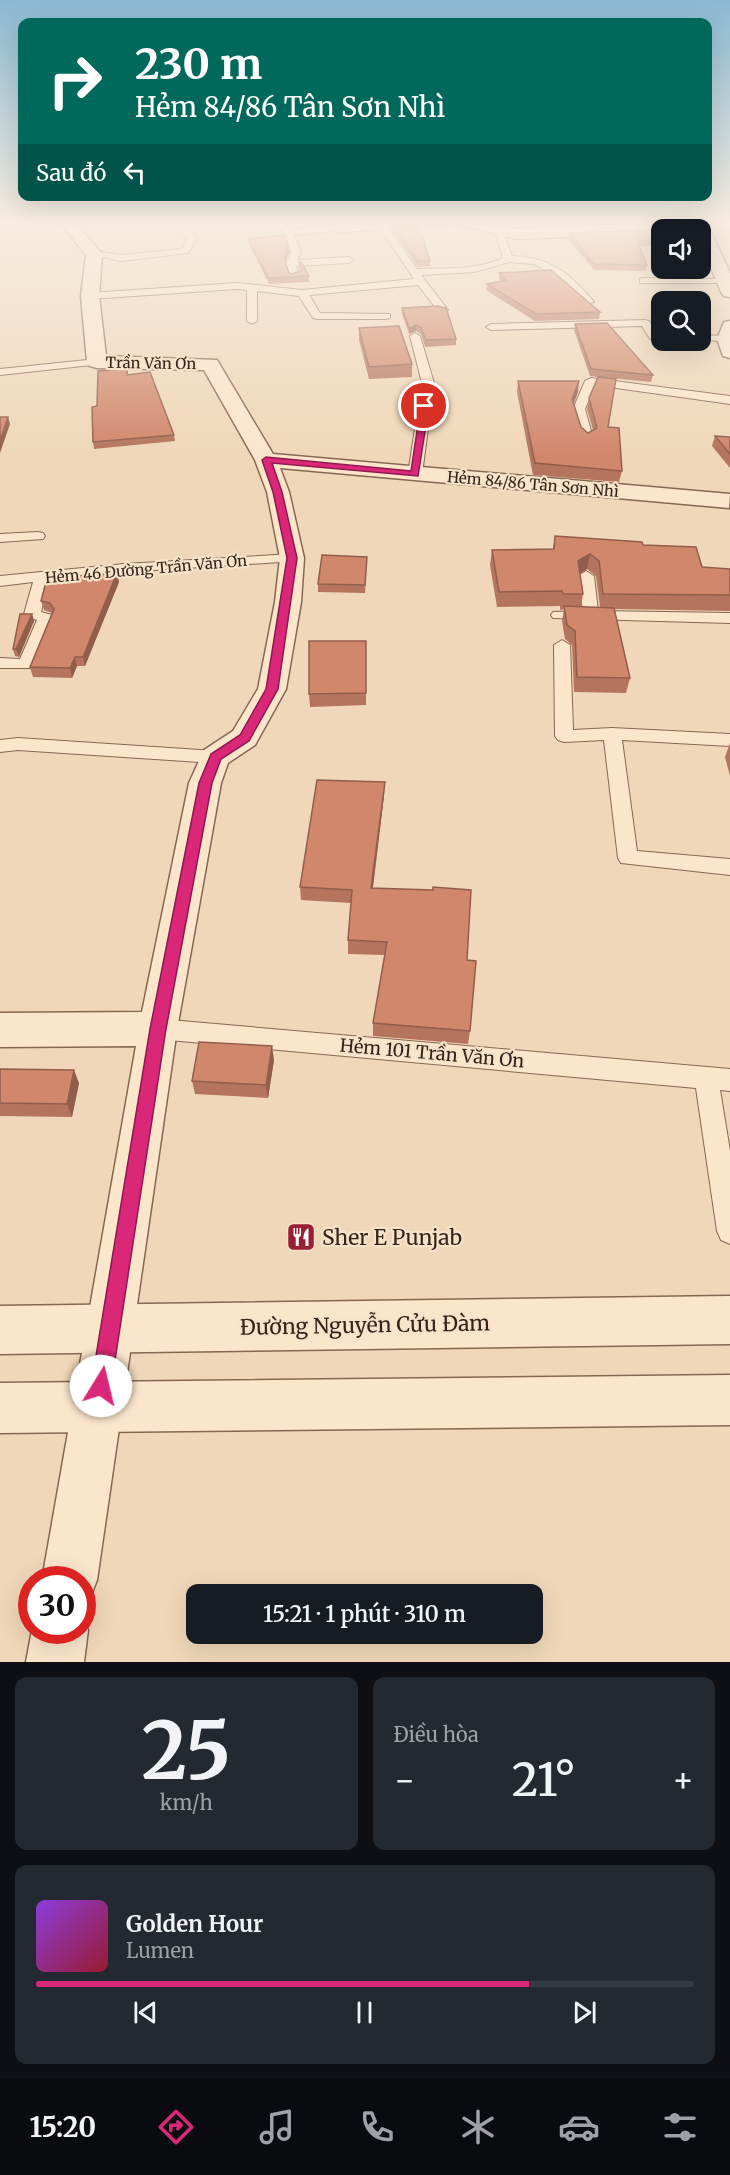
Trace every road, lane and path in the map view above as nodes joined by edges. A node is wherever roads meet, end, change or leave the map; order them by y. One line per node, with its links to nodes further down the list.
1 (90, 299): 15 (street, Trần Văn Ơn)
2 (252, 299): 9 (lane)
3 (306, 299): 8 (lane)
4 (434, 299): 7 (lane)
5 (585, 299): 6 (lane)
6 (589, 302)
7 (443, 310)
8 (386, 316)
9 (252, 321)
10 (491, 327): 11 (lane)
11 (651, 332)
12 (415, 336): 20 (lane)
13 (711, 338): 14 (lane)
14 (729, 339)
15 (98, 362): 16 (lane); 19 (street, Trần Văn Ơn)
16 (0, 372)
17 (730, 400): 18 (lane)
18 (587, 438)
19 (266, 460): 20 (street, Hẻm 84/86 Tân Sơn Nhì); 25 (street)
20 (415, 474): 22 (street, Hẻm 84/86 Tân Sơn Nhì)
21 (730, 476): 22 (street)
22 (729, 502)
23 (38, 536): 24 (lane)
24 (0, 538)
25 (292, 558): 27 (lane, Hẻm 46 Đường Trần Văn Ơn); 37 (street)
26 (586, 576): 30 (lane)
27 (42, 577): 28 (lane, Hẻm 46 Đường Trần Văn Ơn); 33 (lane)
28 (0, 581)
29 (559, 615): 30 (lane)
30 (591, 615): 31 (lane)
31 (730, 618)
32 (562, 645): 34 (lane)
33 (0, 663)
34 (612, 734): 35 (lane); 38 (lane)
35 (730, 740)
36 (0, 746): 37 (lane)
37 (215, 757): 39 (street)
38 (730, 867)
39 (158, 1029): 40 (street); 41 (lane, Hẻm 101 Trần Văn Ơn); 44 (street)
40 (0, 1030)
41 (718, 1079): 42 (lane)
42 (730, 1231)
43 (730, 1320): 44 (street, Đường Nguyễn Cửu Đàm)
44 (110, 1328): 45 (street, Đường Nguyễn Cửu Đàm); 47 (street)
45 (0, 1330)
46 (730, 1400): 47 (street)
47 (98, 1405): 48 (street); 49 (street)
48 (0, 1408)
49 (71, 1566)
50 (58, 1644): 51 (street)
51 (55, 1662)

